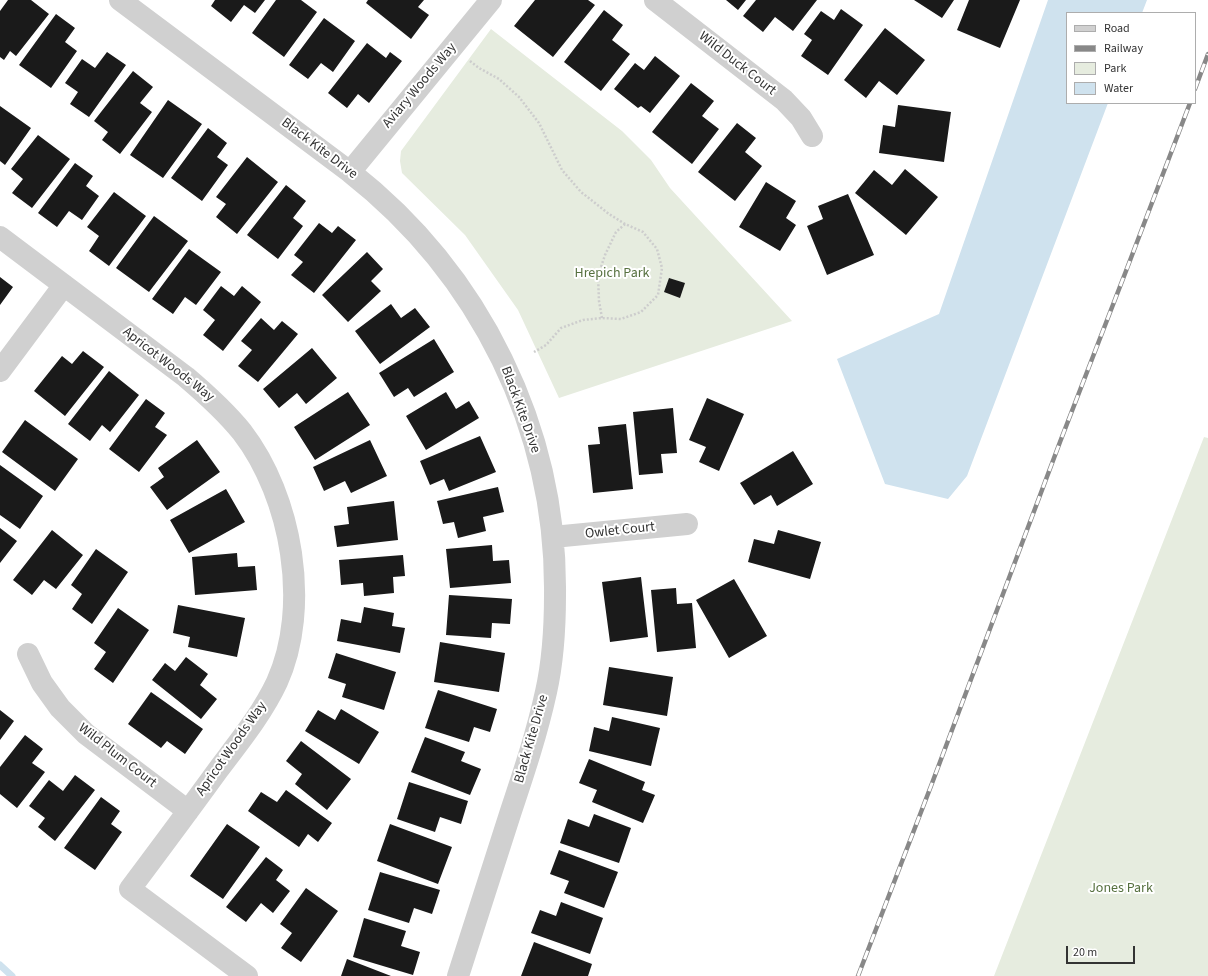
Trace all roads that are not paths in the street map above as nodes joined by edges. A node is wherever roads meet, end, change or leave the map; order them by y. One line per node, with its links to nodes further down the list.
1 (120, 0): 5 (street, Black Kite Drive)
2 (491, 0): 5 (street, Aviary Woods Way)
3 (655, 0): 4 (street, Wild Duck Court)
4 (812, 136)
5 (350, 172): 10 (street, Black Kite Drive)
6 (0, 237): 7 (street, Apricot Woods Way)
7 (64, 285): 8 (street); 12 (street, Apricot Woods Way)
8 (0, 371)
9 (687, 524): 10 (street, Owlet Court)
10 (553, 537): 14 (street, Black Kite Drive)
11 (28, 654): 12 (street, Wild Plum Court)
12 (188, 811): 13 (street, Apricot Woods Way)
13 (247, 976)
14 (458, 976)

